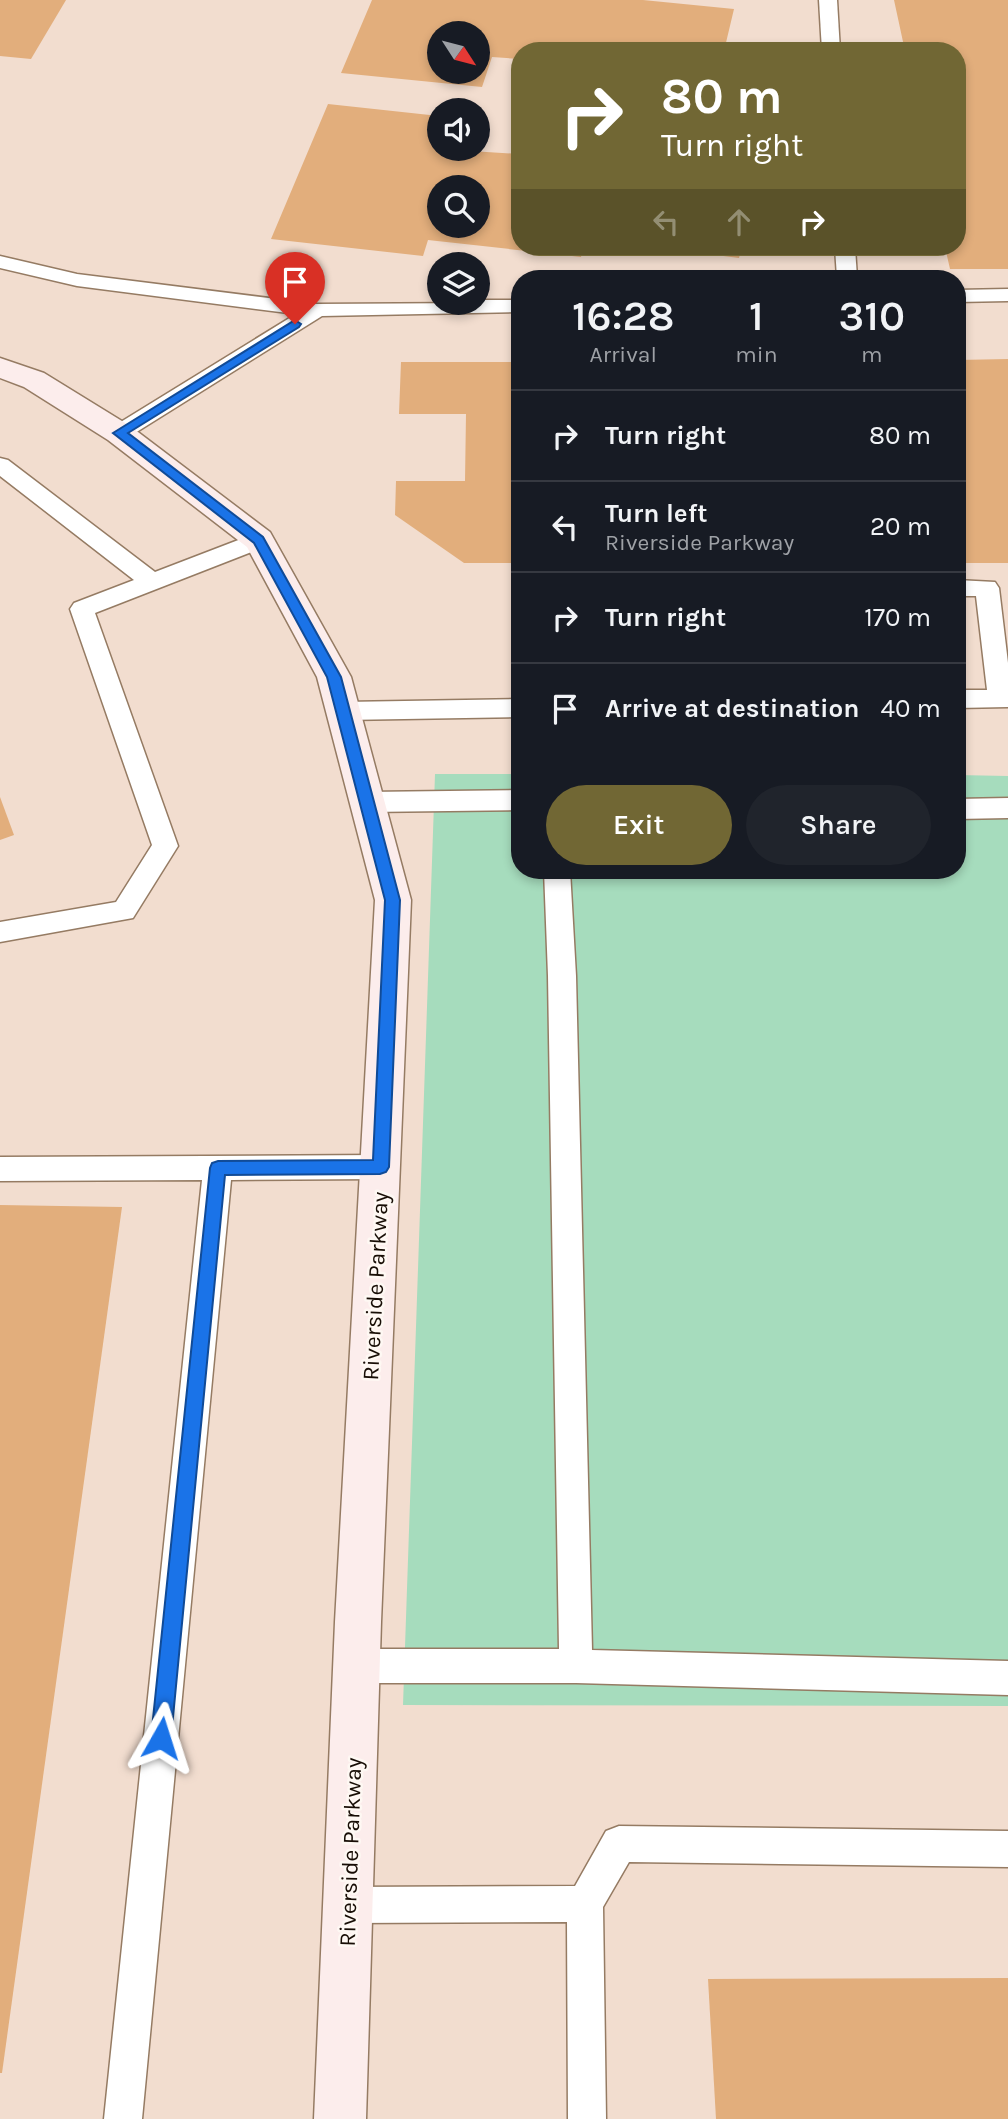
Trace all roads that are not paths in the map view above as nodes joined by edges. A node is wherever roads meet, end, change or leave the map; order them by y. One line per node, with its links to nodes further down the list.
1 (828, 0): 2 (lane)
2 (830, 42)
3 (0, 261): 7 (lane)
4 (1008, 295): 5 (lane)
5 (966, 296)
6 (511, 306): 7 (lane)
7 (317, 310): 9 (lane)
8 (0, 367): 9 (street, Riverside Parkway)
9 (119, 433): 11 (street, Riverside Parkway)
10 (0, 466): 12 (lane)
11 (259, 540): 12 (lane); 17 (street, Riverside Parkway)
12 (153, 582): 23 (lane)
13 (966, 588): 14 (lane)
14 (1004, 698): 15 (lane)
15 (966, 699)
16 (511, 708): 17 (lane)
17 (344, 711): 19 (street, Riverside Parkway)
18 (511, 800): 19 (lane)
19 (367, 802): 24 (street, Riverside Parkway)
20 (1008, 808): 21 (lane)
21 (966, 809)
22 (557, 879): 28 (lane)
23 (0, 932)
24 (380, 1167): 25 (lane); 27 (street, Riverside Parkway)
25 (218, 1168): 26 (lane); 33 (lane)
26 (0, 1169)
27 (356, 1666): 28 (lane); 32 (street, Riverside Parkway)
28 (576, 1666): 29 (lane)
29 (1008, 1678)
30 (1008, 1849): 31 (lane)
31 (585, 1904): 32 (lane); 35 (lane)
32 (348, 1905): 34 (street, Riverside Parkway)
33 (123, 2119)
34 (340, 2119)
35 (587, 2119)

